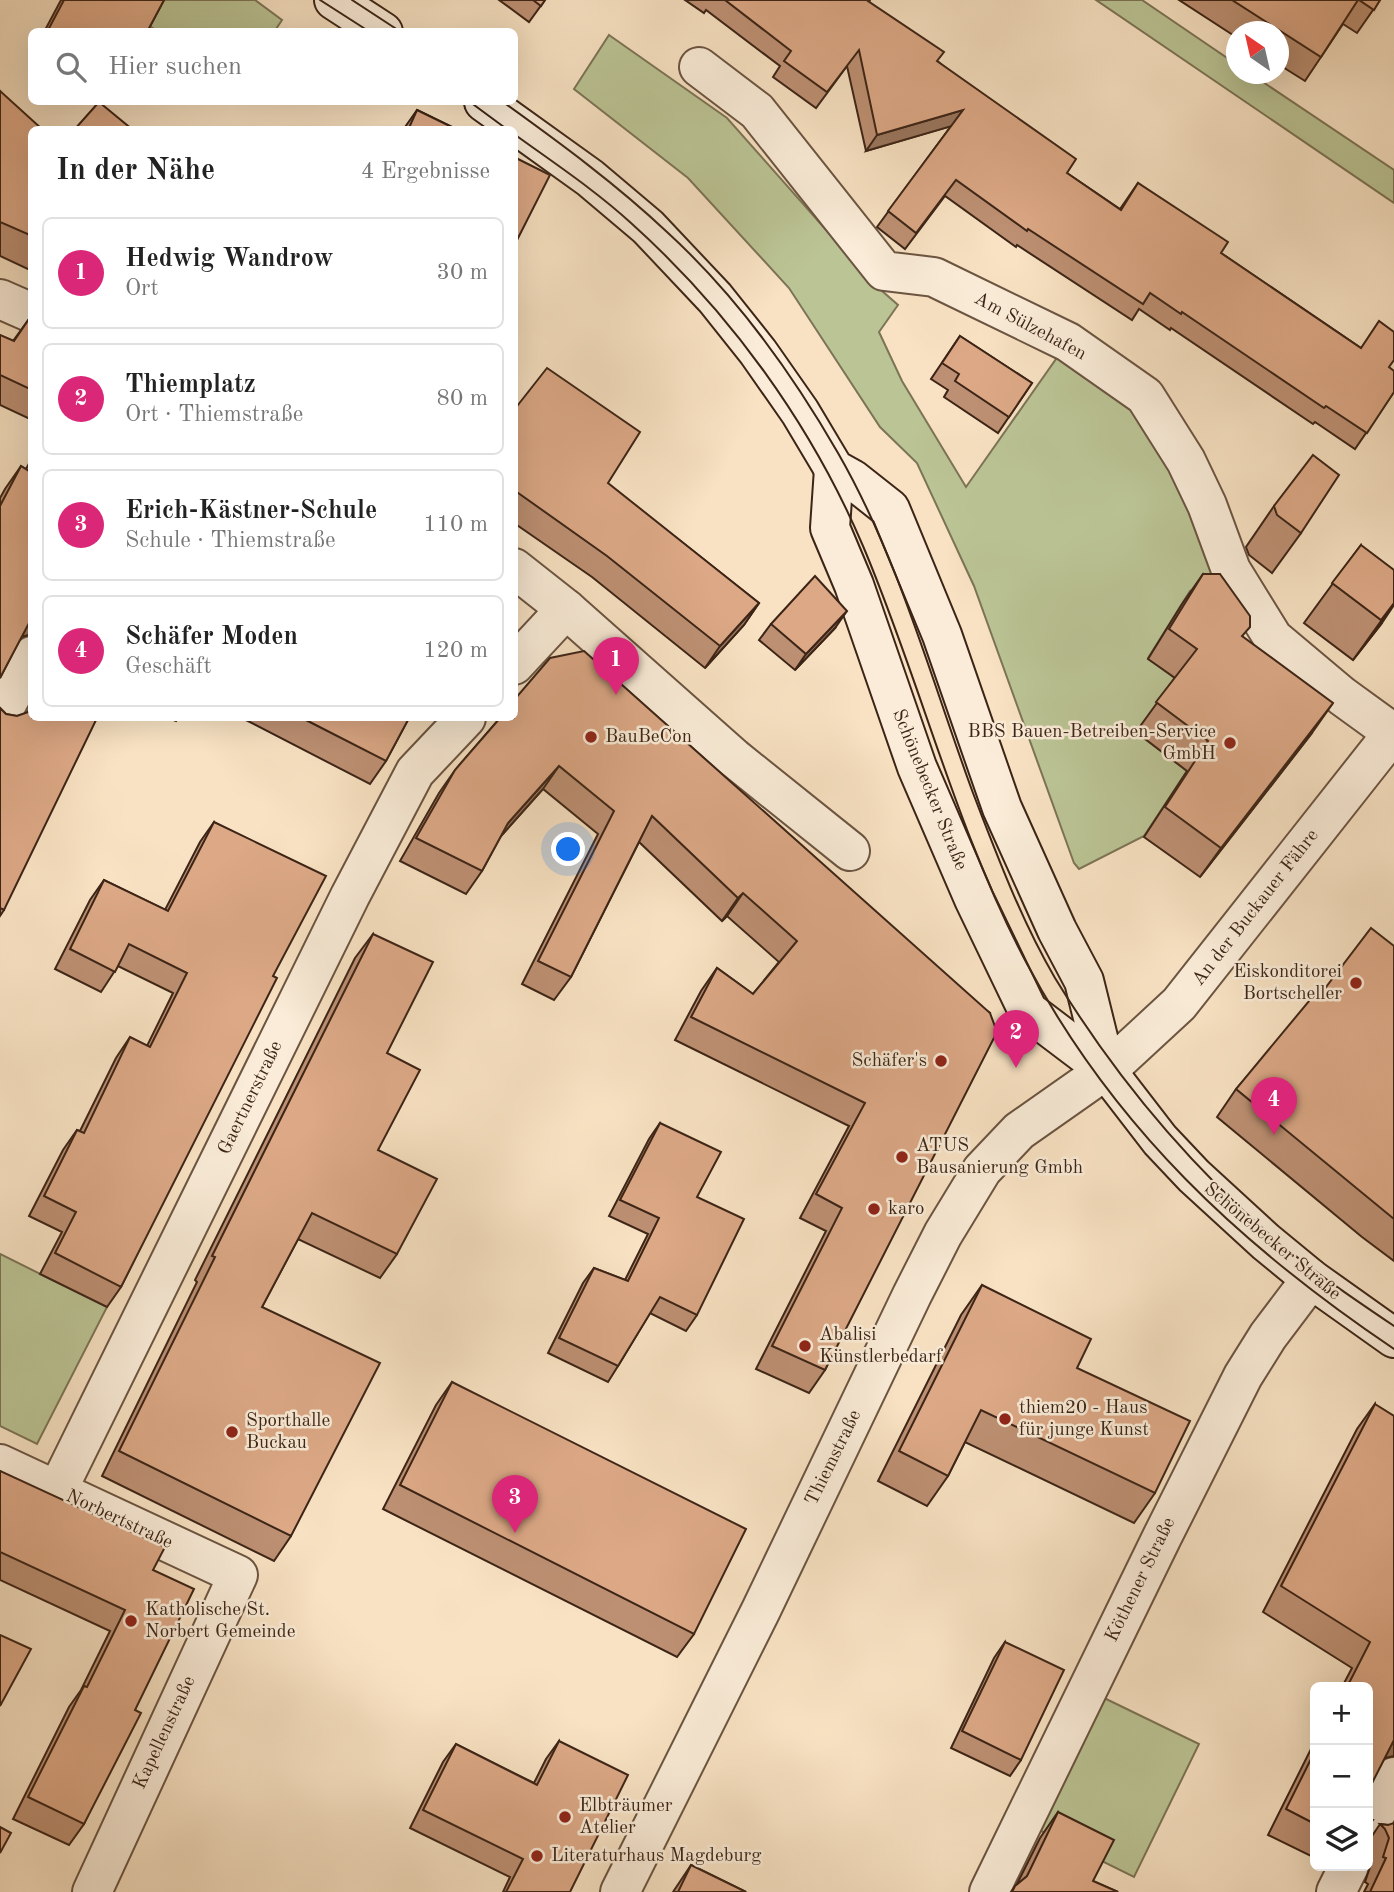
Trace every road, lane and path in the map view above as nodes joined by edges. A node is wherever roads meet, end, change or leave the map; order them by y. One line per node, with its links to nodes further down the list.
1 (334, 0): 2 (street)
2 (377, 28)
3 (699, 68): 16 (street, Am Sülzehafen)
4 (488, 105): 5 (street, Schönebecker Straße)
5 (517, 126)
6 (518, 126): 9 (street, Schönebecker Straße)
7 (0, 299): 8 (street)
8 (28, 311)
9 (834, 469): 18 (street, Schönebecker Straße); 18 (street, Schönebecker Straße)
10 (518, 571): 11 (street)
11 (566, 609): 12 (street); 17 (street)
12 (518, 661)
13 (28, 664): 14 (street)
14 (0, 718)
15 (463, 721): 22 (street, Gaertnerstraße)
16 (1393, 733): 18 (street, An der Buckauer Fähre)
17 (850, 851)
18 (1105, 1070): 19 (street, Schönebecker Straße); 28 (street, Thiemstraße)
19 (1311, 1279): 20 (street, Schönebecker Straße); 29 (street, Köthener Straße)
20 (1394, 1338)
21 (0, 1464): 22 (street, Norbertstraße)
22 (57, 1491): 23 (street, Norbertstraße)
23 (238, 1575): 27 (street, Kapellenstraße)
24 (1394, 1777): 25 (street)
25 (1373, 1819)
26 (1346, 1871): 30 (street)
27 (92, 1892)
28 (620, 1892)
29 (989, 1892)
30 (1336, 1892)

